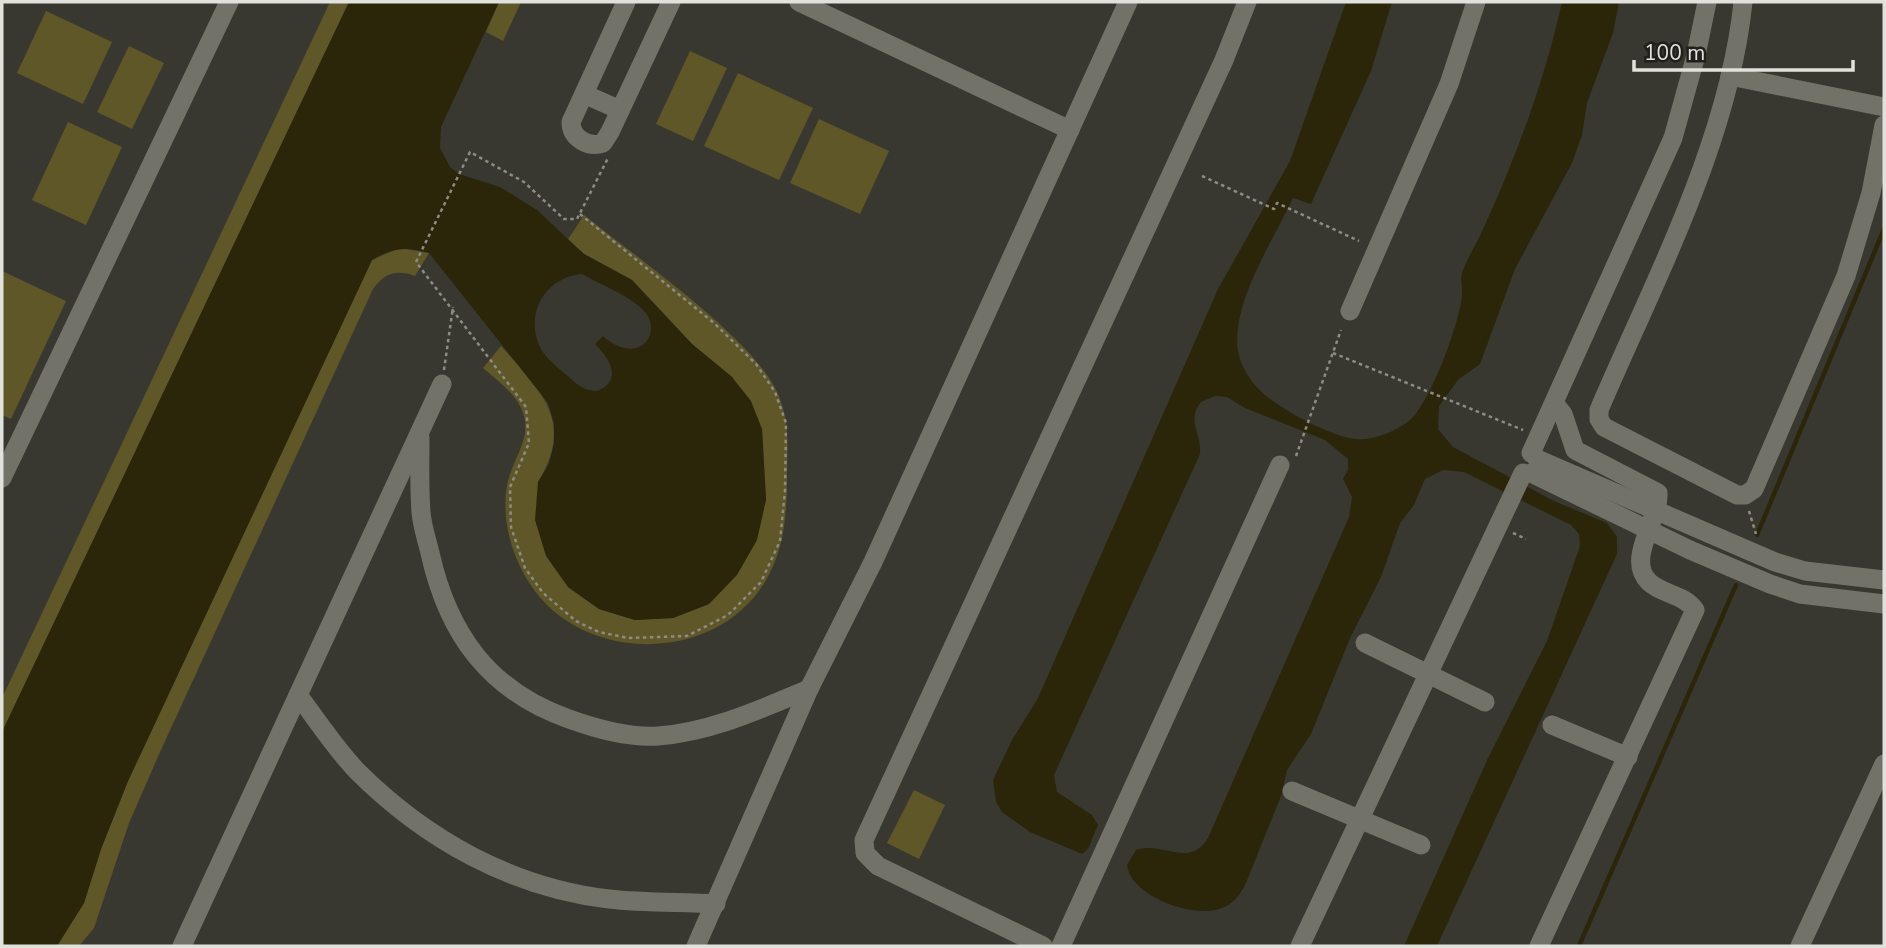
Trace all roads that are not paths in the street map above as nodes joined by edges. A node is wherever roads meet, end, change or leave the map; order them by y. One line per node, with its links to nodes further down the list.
1 (229, 2): 22 (street)
2 (626, 2): 11 (street)
3 (671, 2): 13 (street)
4 (799, 2): 15 (street)
5 (1128, 2): 15 (street)
6 (1247, 2): 42 (street)
7 (1476, 2): 16 (street)
8 (1707, 2): 18 (street)
9 (1743, 2): 10 (street)
10 (1730, 76): 12 (street); 14 (street)
11 (584, 93): 13 (street); 13 (street)
12 (1884, 107)
13 (620, 110)
14 (1884, 125)
15 (1070, 130): 30 (street)
16 (1350, 311)
17 (442, 384): 19 (street)
18 (1554, 402): 21 (street); 23 (street)
19 (420, 433): 30 (street); 31 (street)
20 (1288, 460): 43 (street)
21 (1529, 467): 23 (street); 29 (street)
22 (2, 478)
23 (1653, 520): 24 (street); 25 (street); 34 (street)
24 (1759, 554): 25 (street); 26 (street)
25 (1750, 574): 27 (street)
26 (1884, 580)
27 (1884, 604)
28 (1365, 643): 29 (street)
29 (1428, 674): 32 (street); 37 (street)
30 (809, 689): 39 (street)
31 (298, 695): 39 (street); 40 (street)
32 (1485, 702)
33 (1552, 725): 34 (street)
34 (1628, 757): 45 (street)
35 (1884, 764): 46 (street)
36 (1293, 791): 37 (street)
37 (1360, 818): 38 (street); 44 (street)
38 (1421, 845)
39 (716, 904): 41 (street)
40 (182, 946)
41 (696, 946)
42 (1043, 946)
43 (1061, 946)
44 (1300, 946)
45 (1539, 946)
46 (1800, 946)

